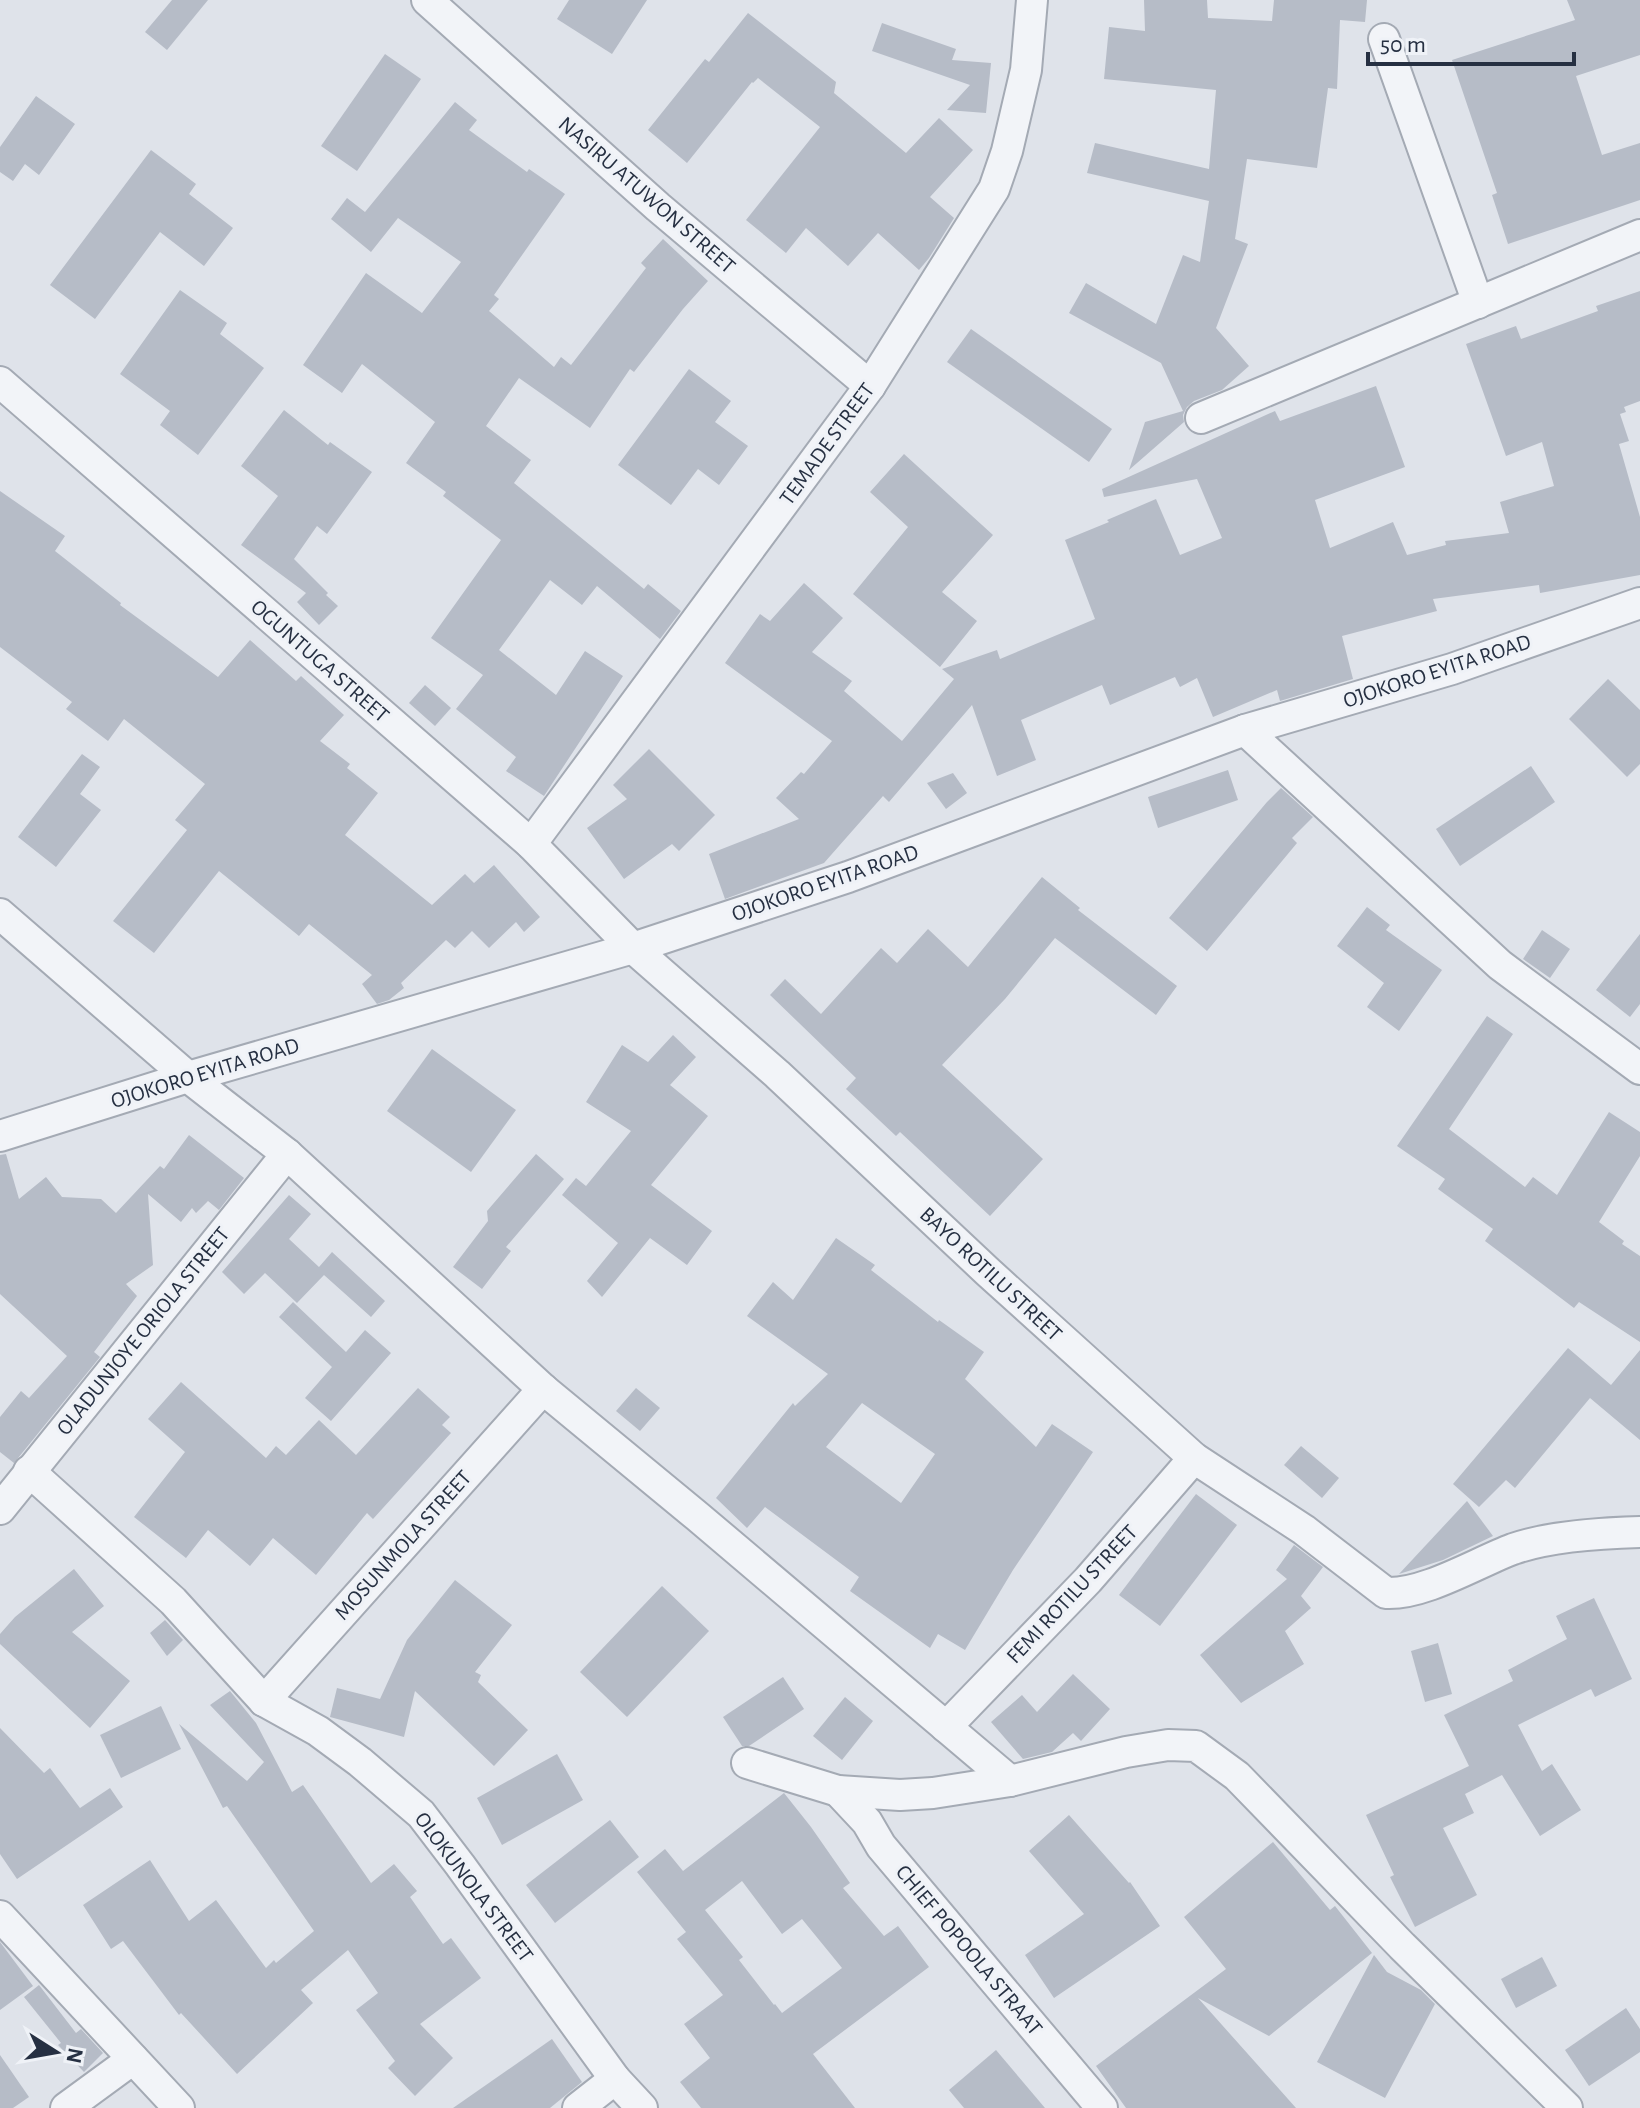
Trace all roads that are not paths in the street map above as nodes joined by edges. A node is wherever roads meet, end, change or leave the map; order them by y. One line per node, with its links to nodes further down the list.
1 (1032, 0): 7 (street, TEMADE STREET)
2 (443, 5): 7 (street, NASIRU ATUWON STREET)
3 (1384, 39): 5 (street)
4 (1640, 235): 5 (street)
5 (1478, 303): 8 (street)
6 (0, 382): 11 (street, OGUNTUGA STREET)
7 (870, 386): 11 (street, TEMADE STREET)
8 (1201, 418)
9 (1640, 603): 10 (street, OJOKORO EYITA ROAD)
10 (1245, 730): 13 (street, OJOKORO EYITA ROAD); 14 (street)
11 (531, 844): 13 (street, OGUNTUGA STREET)
12 (0, 914): 15 (street)
13 (633, 948): 15 (street, OJOKORO EYITA ROAD); 19 (street, BAYO ROTILU STREET)
14 (1640, 1069)
15 (188, 1077): 16 (street, OJOKORO EYITA ROAD); 17 (street)
16 (0, 1136)
17 (287, 1154): 18 (street); 20 (street, OLADUNJOYE ORIOLA STREET)
18 (543, 1389): 23 (street, MOSUNMOLA STREET); 24 (street)
19 (1194, 1458): 22 (street, BAYO ROTILU STREET); 24 (street, FEMI ROTILU STREET)
20 (29, 1471): 21 (street, OLADUNJOYE ORIOLA STREET); 23 (street, OLOKUNOLA STREET)
21 (0, 1509)
22 (1640, 1532)
23 (264, 1701): 30 (street, OLOKUNOLA STREET)
24 (946, 1727): 26 (street)
25 (747, 1763): 27 (street, CHIEF POPOOLA STRAAT)
26 (1010, 1781): 27 (street, CHIEF POPOOLA STRAAT); 36 (street, CHIEF POPOOLA STRAAT)
27 (838, 1791): 35 (street, CHIEF POPOOLA STRAAT)
28 (0, 1916): 29 (street)
29 (133, 2059): 31 (street); 32 (street)
30 (615, 2079): 33 (street); 34 (street, OLOKUNOLA STREET)
31 (66, 2108)
32 (179, 2108)
33 (578, 2108)
34 (642, 2108)
35 (1102, 2108)
36 (1567, 2108)

